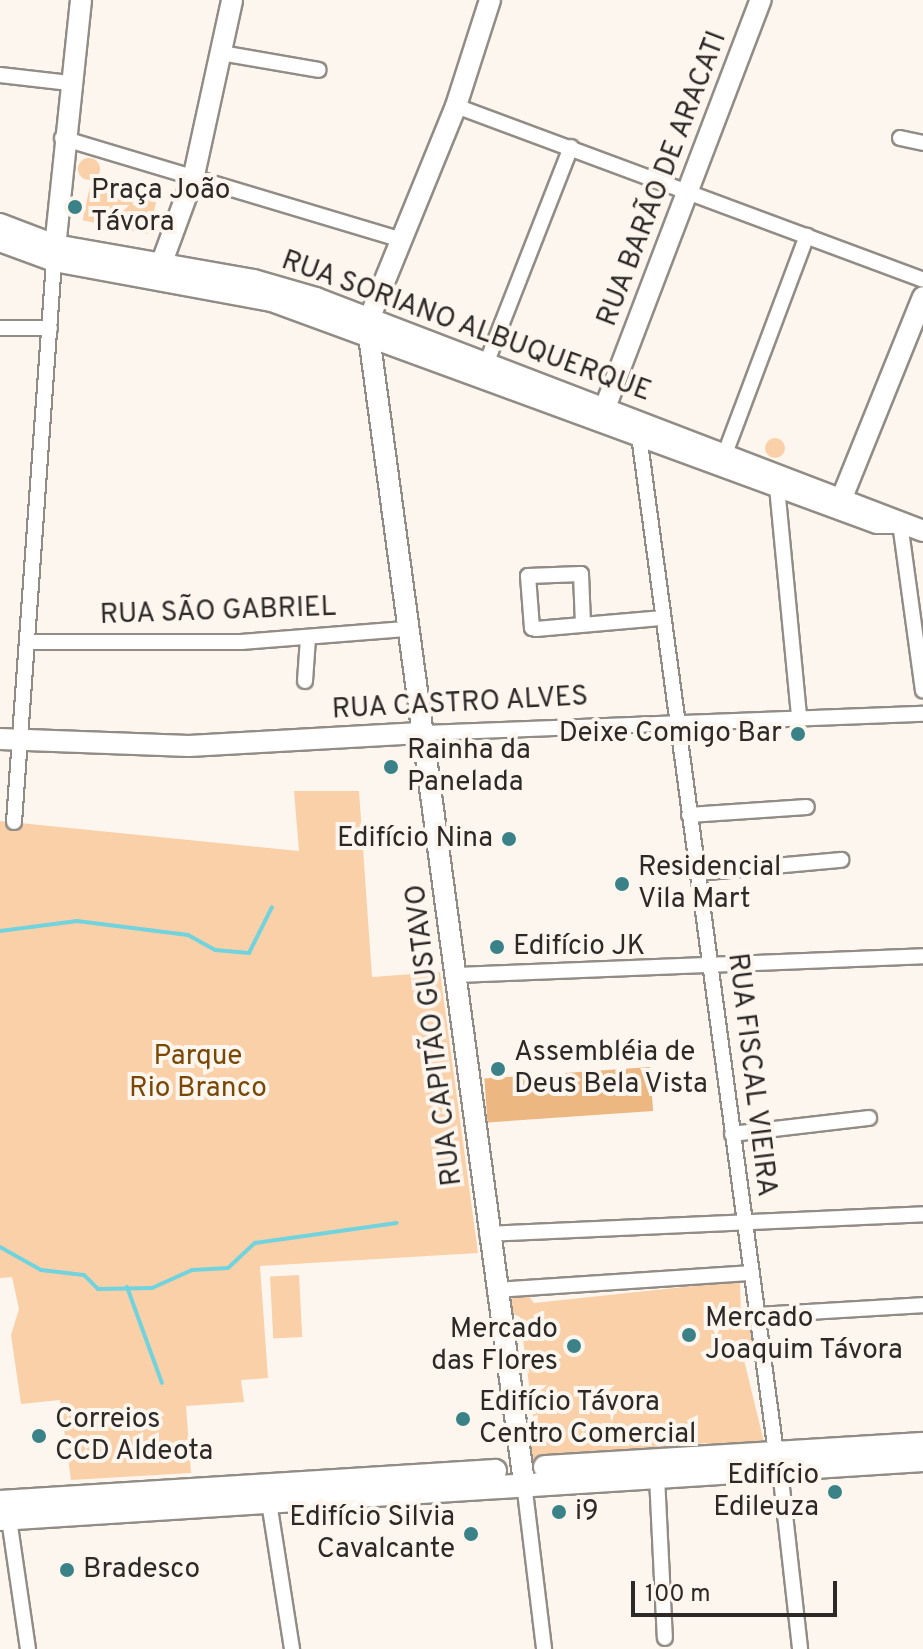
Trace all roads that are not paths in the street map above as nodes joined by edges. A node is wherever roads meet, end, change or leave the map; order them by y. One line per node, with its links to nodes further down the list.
1 (81, 0): 8 (street)
2 (232, 0): 5 (street)
3 (486, 0): 9 (street)
4 (761, 0): 15 (street, RUA BARÃO DE ARACATI)
5 (221, 53): 6 (street); 14 (street)
6 (319, 70)
7 (0, 75): 8 (street)
8 (70, 83): 10 (street)
9 (456, 106): 13 (street); 18 (street)
10 (62, 138): 14 (street); 20 (street)
11 (900, 138): 12 (street)
12 (923, 143)
13 (571, 147): 15 (street); 28 (street)
14 (194, 175): 18 (street); 21 (street)
15 (689, 191): 17 (street); 29 (street, RUA BARÃO DE ARACATI)
16 (0, 224): 20 (street, RUA SORIANO ALBUQUERQUE)
17 (807, 236): 22 (street); 31 (street)
18 (402, 240): 25 (street)
19 (0, 241): 20 (street, RUA SORIANO ALBUQUERQUE)
20 (54, 253): 21 (street, RUA SORIANO ALBUQUERQUE); 23 (street, RUA SORIANO ALBUQUERQUE); 27 (street)
21 (162, 262): 23 (street, RUA SORIANO ALBUQUERQUE)
22 (923, 280)
23 (252, 287): 25 (street, RUA SORIANO ALBUQUERQUE)
24 (923, 297): 33 (street)
25 (369, 327): 28 (street, RUA SORIANO ALBUQUERQUE); 29 (street, RUA SORIANO ALBUQUERQUE); 38 (street, RUA CAPITÃO GUSTAVO)
26 (0, 328): 27 (street)
27 (50, 328): 40 (street)
28 (486, 364): 29 (street, RUA SORIANO ALBUQUERQUE)
29 (603, 415): 30 (street, RUA SORIANO ALBUQUERQUE)
30 (638, 428): 31 (street, RUA SORIANO ALBUQUERQUE); 32 (street, RUA SORIANO ALBUQUERQUE); 36 (street, RUA FISCAL VIEIRA)
31 (726, 451): 33 (street, RUA SORIANO ALBUQUERQUE)
32 (777, 487): 33 (street, RUA SORIANO ALBUQUERQUE); 44 (street)
33 (840, 502): 34 (street, RUA SORIANO ALBUQUERQUE)
34 (900, 523): 35 (street, RUA SORIANO ALBUQUERQUE); 42 (street)
35 (923, 531)
36 (661, 618): 37 (street); 45 (street, RUA FISCAL VIEIRA)
37 (583, 624): 37 (street)
38 (408, 629): 39 (street, RUA SÃO GABRIEL); 46 (street, RUA CAPITÃO GUSTAVO)
39 (308, 638): 40 (street, RUA SÃO GABRIEL); 41 (street)
40 (29, 642): 48 (street)
41 (305, 681)
42 (923, 690)
43 (923, 714): 44 (street, RUA CASTRO ALVES)
44 (799, 715): 45 (street, RUA CASTRO ALVES)
45 (674, 721): 46 (street, RUA CASTRO ALVES); 50 (street, RUA FISCAL VIEIRA)
46 (425, 733): 48 (street, RUA CASTRO ALVES); 56 (street, RUA CAPITÃO GUSTAVO)
47 (0, 739): 48 (street, RUA CASTRO ALVES)
48 (22, 740): 51 (street)
49 (807, 807): 50 (street)
50 (689, 815): 53 (street, RUA FISCAL VIEIRA)
51 (14, 822)
52 (841, 860): 53 (street)
53 (697, 873): 55 (street, RUA FISCAL VIEIRA)
54 (923, 956): 55 (street)
55 (712, 965): 56 (street); 58 (street, RUA FISCAL VIEIRA)
56 (458, 975): 61 (street, RUA CAPITÃO GUSTAVO)
57 (869, 1118): 58 (street)
58 (732, 1134): 60 (street, RUA FISCAL VIEIRA)
59 (923, 1214): 60 (street)
60 (743, 1221): 61 (street); 62 (street, RUA FISCAL VIEIRA)
61 (487, 1234): 63 (street, RUA CAPITÃO GUSTAVO)
62 (749, 1273): 63 (street); 65 (street, RUA FISCAL VIEIRA)
63 (495, 1290): 69 (street, RUA CAPITÃO GUSTAVO)
64 (923, 1305): 65 (street)
65 (756, 1315): 68 (street, RUA FISCAL VIEIRA)
66 (923, 1444): 68 (main road)
67 (923, 1460): 68 (main road)
68 (778, 1461): 69 (main road); 70 (main road); 77 (street, RUA FISCAL VIEIRA)
69 (523, 1476): 70 (main road); 71 (main road); 72 (main road); 76 (street, RUA CAPITÃO GUSTAVO)
70 (657, 1477): 73 (street)
71 (269, 1502): 72 (main road); 75 (street)
72 (3, 1513): 74 (street)
73 (665, 1638)
74 (28, 1649)
75 (292, 1649)
76 (544, 1649)
77 (800, 1649)

